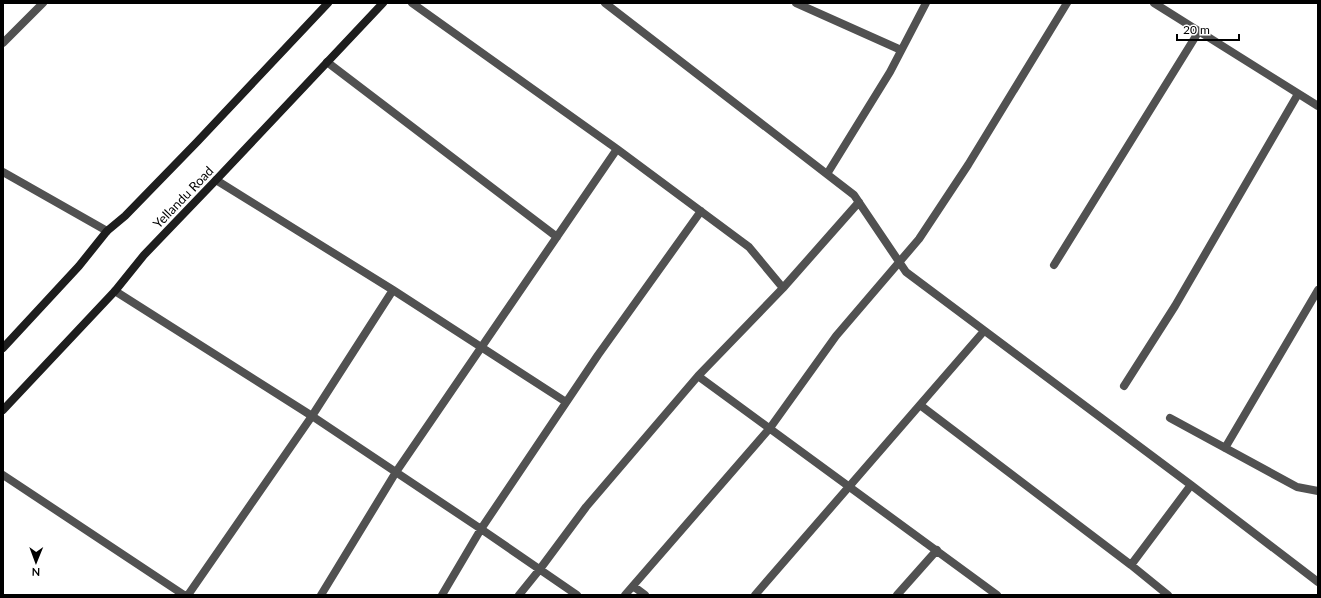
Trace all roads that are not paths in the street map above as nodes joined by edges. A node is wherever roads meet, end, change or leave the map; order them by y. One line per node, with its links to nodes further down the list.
1 (43, 3): 11 (street)
2 (328, 3): 22 (main road)
3 (383, 3): 13 (main road, Yellandu Road)
4 (412, 3): 16 (street)
5 (605, 3): 18 (street)
6 (796, 3): 12 (street)
7 (926, 3): 12 (street)
8 (1067, 3): 24 (street)
9 (1154, 3): 10 (street)
10 (1199, 31): 14 (street); 25 (street)
11 (3, 43)
12 (901, 50): 18 (street)
13 (327, 62): 19 (main road, Yellandu Road); 23 (street)
14 (1298, 94): 15 (street); 34 (street)
15 (1318, 106)
16 (617, 149): 21 (street); 23 (street)
17 (3, 172): 22 (street)
18 (827, 174): 20 (street)
19 (216, 180): 27 (street); 29 (main road, Yellandu Road)
20 (859, 202): 24 (street); 26 (street)
21 (701, 211): 26 (street); 35 (street)
22 (107, 231): 32 (main road)
23 (557, 237): 31 (street)
24 (899, 262): 30 (street); 40 (street)
25 (1054, 265)
26 (783, 288): 33 (street)
27 (393, 290): 31 (street); 38 (street)
28 (1318, 290): 41 (street)
29 (115, 291): 37 (main road, Yellandu Road); 38 (street)
30 (984, 331): 36 (street); 44 (street)
31 (481, 347): 35 (street); 42 (street)
32 (3, 348)
33 (698, 376): 40 (street); 50 (street)
34 (1124, 386)
35 (566, 402): 47 (street)
36 (920, 405): 45 (street); 49 (street)
37 (3, 410)
38 (312, 416): 42 (street); 54 (street)
39 (1170, 418): 41 (street)
40 (770, 428): 45 (street); 52 (street)
41 (1225, 448): 46 (street)
42 (396, 472): 47 (street); 55 (street)
43 (3, 475): 53 (street)
44 (1191, 485): 49 (street); 51 (street)
45 (849, 486): 48 (street); 61 (street)
46 (1318, 491)
47 (482, 529): 50 (street); 56 (street)
48 (937, 550): 62 (street); 63 (street)
49 (1131, 565): 64 (street)
50 (540, 569): 57 (street); 58 (street)
51 (1318, 582)
52 (633, 586): 59 (street); 60 (street)
53 (178, 593)
54 (188, 595)
55 (321, 595)
56 (442, 595)
57 (519, 595)
58 (577, 595)
59 (625, 595)
60 (645, 595)
61 (755, 595)
62 (897, 595)
63 (997, 595)
64 (1168, 595)

